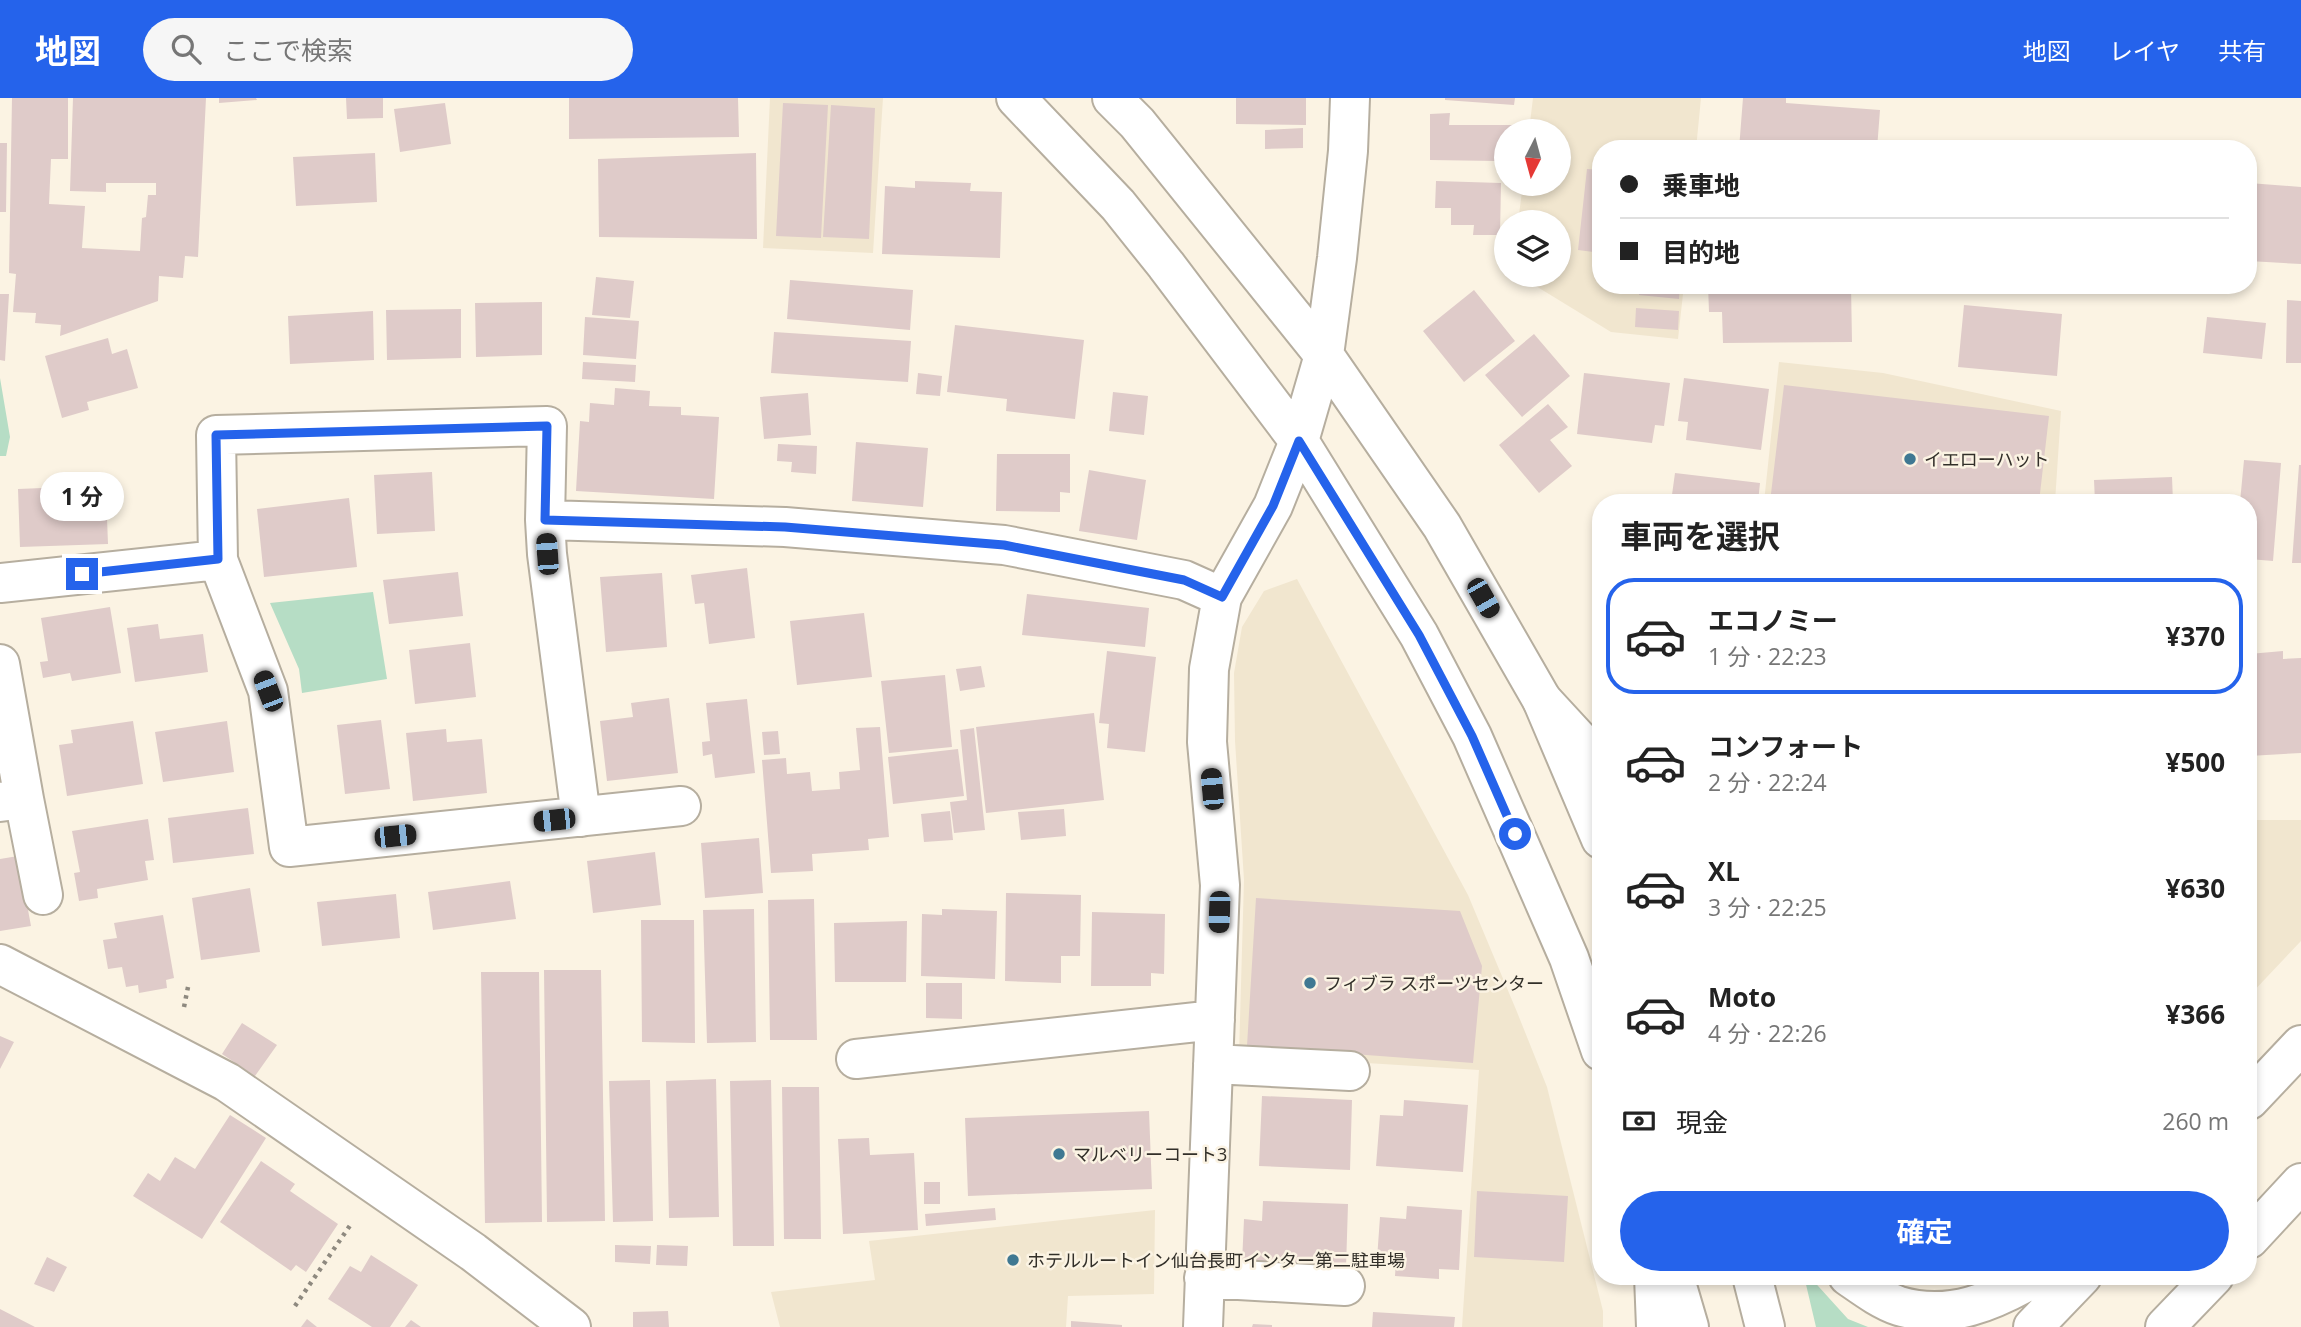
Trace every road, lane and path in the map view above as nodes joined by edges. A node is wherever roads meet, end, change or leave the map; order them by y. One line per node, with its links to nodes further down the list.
1 (1016, 98): 5 (main road)
2 (1112, 98): 4 (main road)
3 (1350, 98): 4 (main road)
4 (1324, 355): 5 (main road); 11 (main road)
5 (1299, 441): 9 (main road); 20 (main road)
6 (545, 520): 7 (main road); 9 (main road); 15 (main road)
7 (218, 559): 8 (main road); 15 (main road)
8 (0, 583)
9 (1222, 597): 19 (main road)
10 (0, 664): 13 (main road)
11 (1542, 699): 12 (main road); 16 (main road)
12 (1592, 754)
13 (12, 801): 17 (main road)
14 (681, 806): 15 (main road)
15 (581, 817)
16 (1592, 818)
17 (43, 895)
18 (0, 964): 27 (main road)
19 (1214, 1020): 22 (main road); 23 (main road)
20 (1592, 1025)
21 (2301, 1045): 25 (main road)
22 (856, 1059)
23 (1213, 1064): 24 (main road); 29 (main road)
24 (1350, 1072)
25 (2257, 1092)
26 (2301, 1183): 28 (main road)
27 (377, 1186): 38 (path); 40 (main road)
28 (2257, 1230)
29 (1204, 1278): 37 (main road); 41 (main road)
30 (1654, 1285): 42 (main road)
31 (1677, 1285): 43 (main road)
32 (1754, 1285): 44 (main road)
33 (1862, 1285): 34 (main road)
34 (2022, 1285)
35 (2073, 1285): 45 (main road)
36 (2206, 1285): 39 (main road)
37 (1345, 1286)
38 (295, 1306)
39 (2173, 1321)
40 (571, 1327)
41 (1203, 1327)
42 (1656, 1327)
43 (1689, 1327)
44 (1765, 1327)
45 (2033, 1327)

